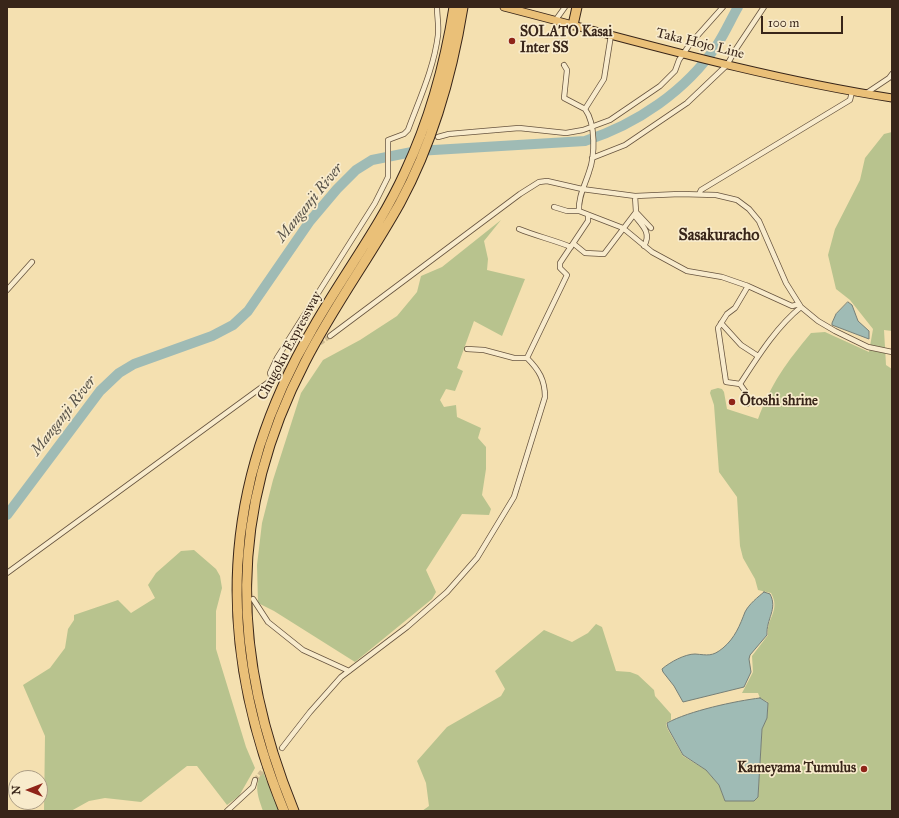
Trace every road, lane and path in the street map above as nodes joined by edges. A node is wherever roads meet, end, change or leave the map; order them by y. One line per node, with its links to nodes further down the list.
1 (437, 7): 49 (street)
2 (449, 7): 17 (highway)
3 (454, 7): 17 (highway, Chugoku Expressway)
4 (463, 7): 24 (highway, Chugoku Expressway)
5 (504, 7): 11 (main road, Taka Hojo Line)
6 (565, 7): 11 (street)
7 (571, 7): 12 (highway)
8 (577, 7): 12 (highway)
9 (723, 7): 14 (street)
10 (764, 7): 15 (street)
11 (555, 21): 12 (main road, Taka Hojo Line)
12 (573, 25): 13 (main road, Taka Hojo Line)
13 (611, 35): 14 (main road, Taka Hojo Line); 22 (street)
14 (686, 53): 15 (main road, Taka Hojo Line); 23 (street)
15 (725, 64): 19 (main road, Taka Hojo Line); 25 (street)
16 (564, 65): 22 (street)
17 (442, 70): 58 (highway, Chugoku Expressway)
18 (892, 74): 20 (street)
19 (852, 92): 20 (main road, Taka Hojo Line); 27 (street)
20 (865, 94): 21 (main road, Taka Hojo Line)
21 (892, 98)
22 (585, 109): 23 (street)
23 (592, 129): 24 (street); 25 (street)
24 (435, 135): 59 (highway, Chugoku Expressway)
25 (592, 156): 26 (street)
26 (582, 189): 28 (street); 30 (street); 43 (street)
27 (699, 194): 28 (street); 41 (street)
28 (635, 196): 31 (street)
29 (554, 207): 30 (street)
30 (579, 211): 32 (street)
31 (635, 213): 33 (street); 34 (street); 37 (street)
32 (588, 216): 33 (street); 36 (street)
33 (623, 228): 36 (street); 37 (street)
34 (651, 228)
35 (520, 229): 36 (street)
36 (572, 245): 47 (street)
37 (644, 246): 39 (street)
38 (32, 262): 40 (street)
39 (748, 286): 41 (street); 42 (street)
40 (7, 290)
41 (800, 305): 45 (street); 46 (street)
42 (722, 323): 46 (street); 50 (street)
43 (330, 336)
44 (467, 349): 47 (street)
45 (892, 352)
46 (758, 356): 50 (street)
47 (527, 358): 54 (street)
48 (277, 376): 49 (street)
49 (272, 379): 52 (street)
50 (740, 384): 51 (street)
51 (747, 404)
52 (7, 573)
53 (253, 599): 54 (street)
54 (349, 671): 55 (street)
55 (282, 748)
56 (255, 780): 57 (street)
57 (227, 811)
58 (284, 811)
59 (294, 811)

